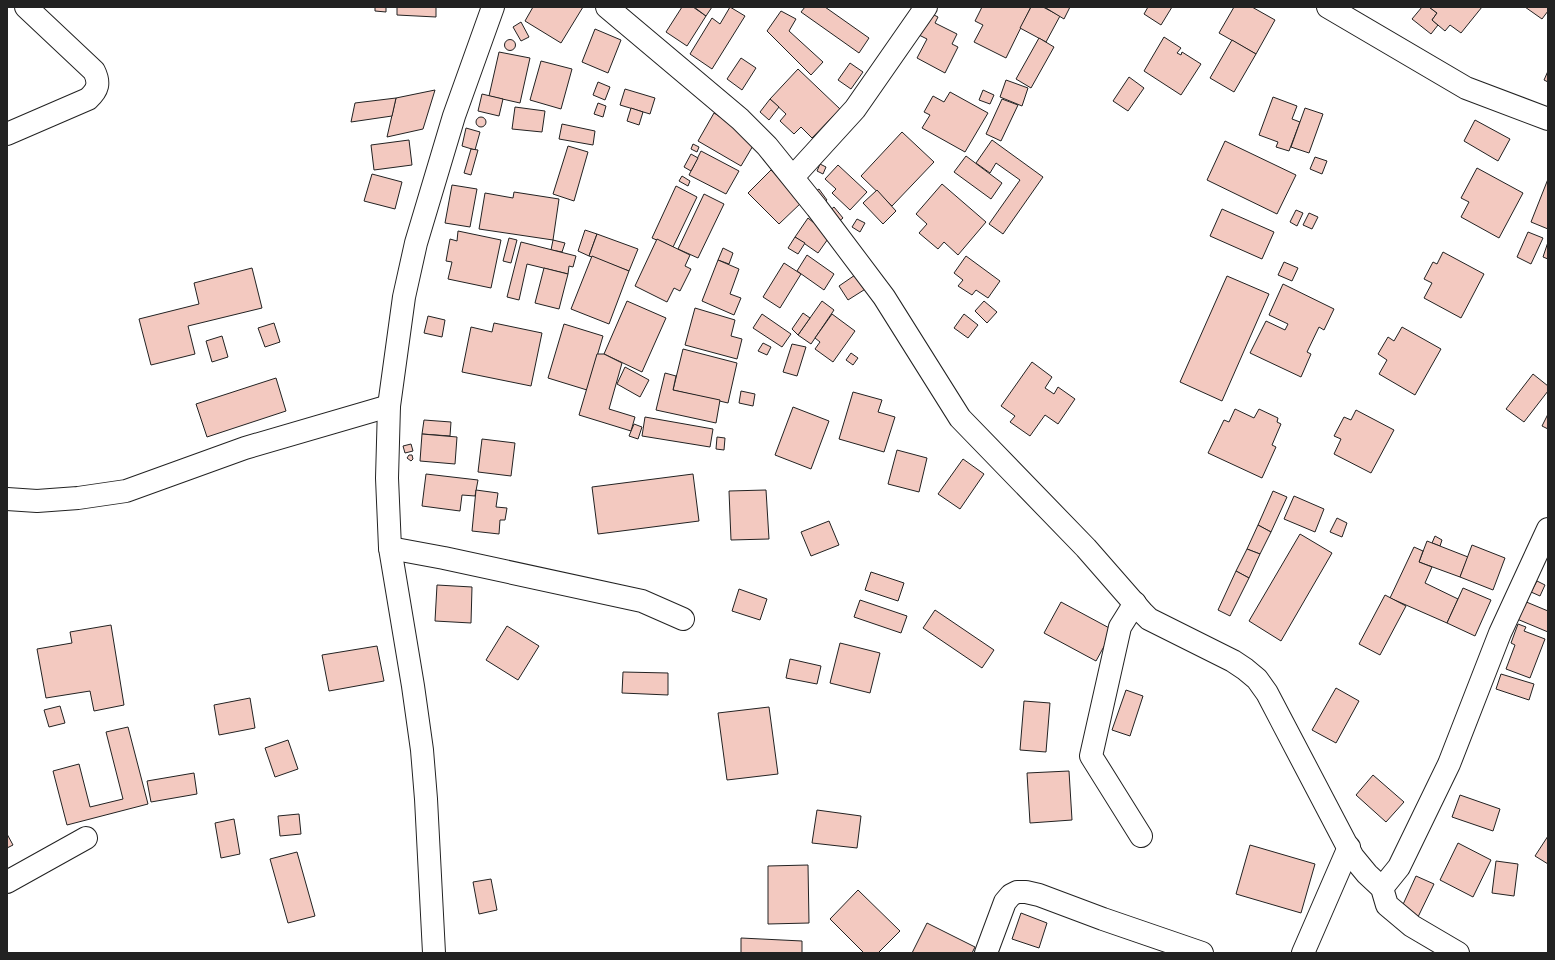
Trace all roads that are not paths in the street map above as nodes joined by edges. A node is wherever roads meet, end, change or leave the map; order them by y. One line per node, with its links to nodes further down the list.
1 (26, 7): 7 (street)
2 (493, 7): 9 (street)
3 (607, 7): 8 (street)
4 (926, 7): 8 (street)
5 (1328, 7): 6 (street)
6 (1548, 119)
7 (7, 134)
8 (793, 177): 13 (street)
9 (389, 406): 10 (street); 12 (street)
10 (7, 499)
11 (1548, 529): 19 (street)
12 (390, 548): 14 (street); 20 (street)
13 (1135, 603): 15 (street); 17 (street)
14 (683, 619)
15 (1140, 836)
16 (86, 838): 18 (street)
17 (1349, 847): 19 (street); 23 (street)
18 (7, 882)
19 (1382, 888): 24 (street)
20 (434, 953)
21 (986, 953): 22 (street)
22 (1202, 953)
23 (1304, 953)
24 (1458, 953)

